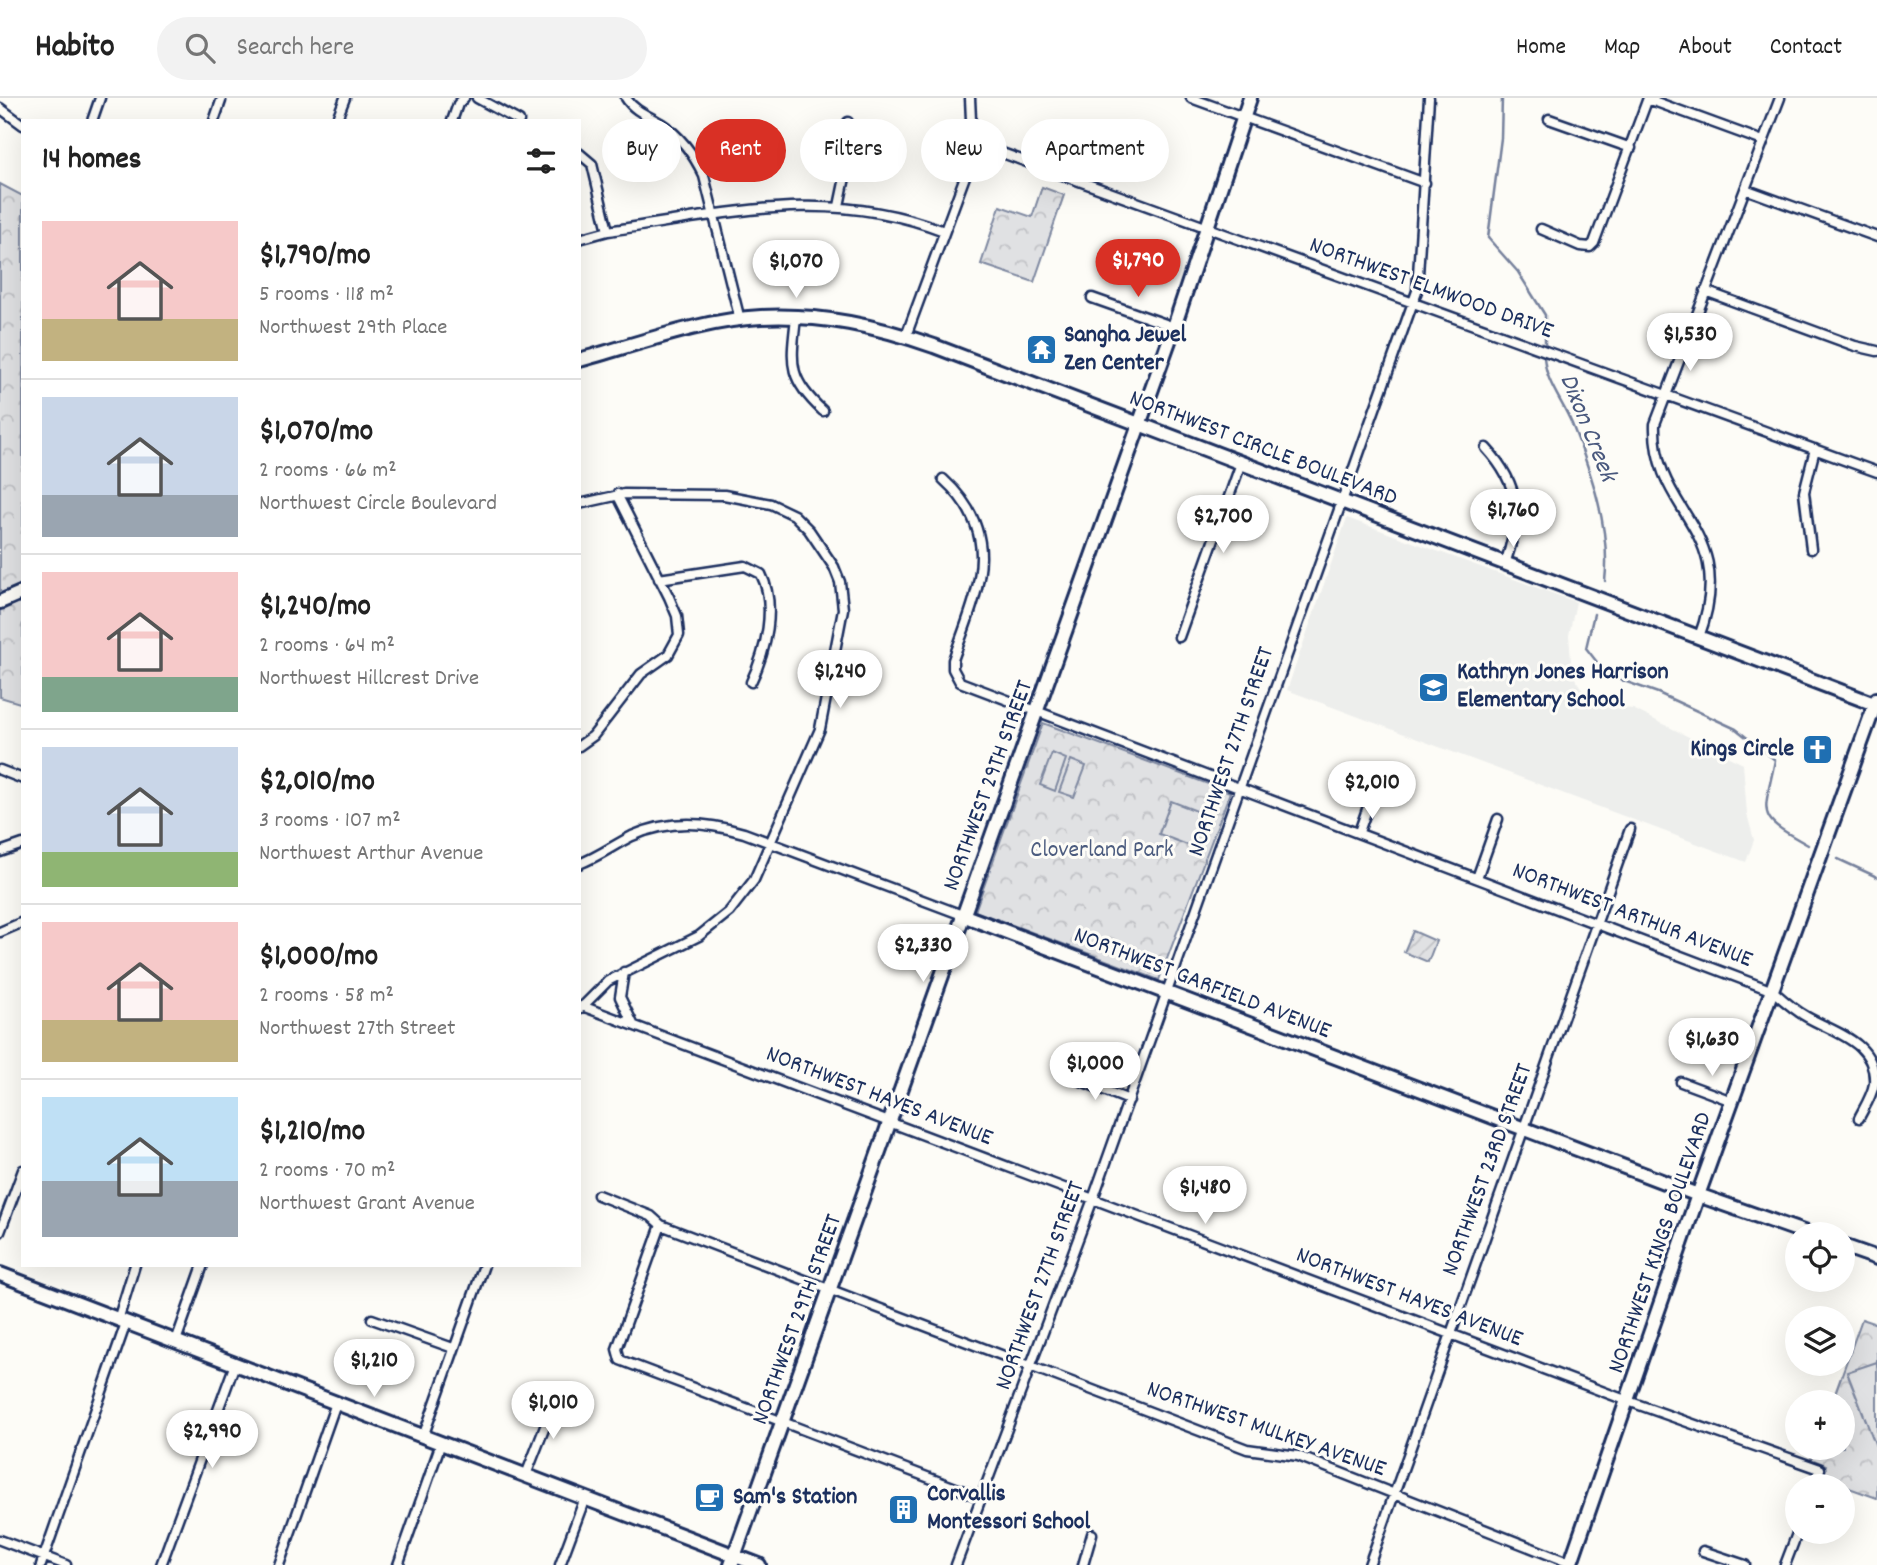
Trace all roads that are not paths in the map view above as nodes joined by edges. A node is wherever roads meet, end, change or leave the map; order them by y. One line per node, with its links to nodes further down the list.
1 (100, 98): 15 (street)
2 (345, 98): 17 (street)
3 (464, 98): 18 (street)
4 (477, 98): 19 (street)
5 (626, 98): 32 (street)
6 (970, 98): 20 (street)
7 (1191, 98): 14 (street)
8 (1250, 98): 14 (street, NORTHWEST 29TH STREET)
9 (1429, 98): 29 (street, NORTHWEST 27TH STREET)
10 (1780, 98): 23 (street)
11 (1648, 99): 23 (street); 24 (street)
12 (221, 101): 16 (street)
13 (0, 108): 22 (street)
14 (1244, 118): 29 (street); 33 (street, NORTHWEST 29TH STREET)
15 (93, 119)
16 (215, 119)
17 (337, 119)
18 (453, 119)
19 (515, 119)
20 (971, 119)
21 (1549, 119): 24 (street)
22 (21, 124)
23 (1763, 141): 30 (street)
24 (1631, 148): 34 (street)
25 (581, 155): 35 (street)
26 (1007, 155): 33 (street, NORTHWEST ELMWOOD DRIVE)
27 (844, 182): 31 (street)
28 (963, 182): 36 (street)
29 (1425, 183): 41 (street, NORTHWEST 27TH STREET)
30 (1745, 189): 37 (street); 39 (street)
31 (839, 206): 32 (street); 36 (street)
32 (717, 215): 35 (street); 43 (street)
33 (1208, 228): 41 (street, NORTHWEST ELMWOOD DRIVE); 44 (street, NORTHWEST 29TH STREET)
34 (1541, 229)
35 (608, 231): 38 (street)
36 (944, 232): 45 (street)
37 (1877, 237)
38 (581, 238)
39 (1705, 291): 46 (street); 48 (street)
40 (1092, 298): 44 (street)
41 (1413, 303): 48 (street, NORTHWEST ELMWOOD DRIVE); 57 (street, NORTHWEST 27TH STREET)
42 (796, 317): 43 (street, NORTHWEST CIRCLE BOULEVARD); 45 (street, NORTHWEST CIRCLE BOULEVARD); 49 (street)
43 (740, 320): 47 (street, NORTHWEST CIRCLE BOULEVARD)
44 (1174, 327): 50 (street, NORTHWEST 29TH STREET)
45 (906, 336): 50 (street, NORTHWEST CIRCLE BOULEVARD)
46 (1877, 351)
47 (581, 360)
48 (1667, 396): 52 (street, NORTHWEST ELMWOOD DRIVE); 65 (street)
49 (823, 411)
50 (1140, 424): 53 (street, NORTHWEST CIRCLE BOULEVARD); 68 (street, NORTHWEST 29TH STREET)
51 (1486, 448): 60 (street)
52 (1815, 449): 54 (street, NORTHWEST ELMWOOD DRIVE); 59 (street)
53 (1241, 463): 57 (street, NORTHWEST CIRCLE BOULEVARD); 64 (street)
54 (1877, 472)
55 (943, 479): 68 (street, NORTHWEST ARTHUR AVENUE)
56 (617, 494): 58 (street); 61 (street); 77 (street)
57 (1342, 502): 60 (street, NORTHWEST CIRCLE BOULEVARD); 73 (street, NORTHWEST 27TH STREET)
58 (581, 503)
59 (1811, 549)
60 (1505, 564): 65 (street, NORTHWEST CIRCLE BOULEVARD)
61 (659, 579): 66 (street); 69 (street)
62 (21, 593): 63 (street)
63 (0, 602)
64 (1179, 637)
65 (1699, 637): 67 (street, NORTHWEST CIRCLE BOULEVARD)
66 (751, 682)
67 (1876, 702): 87 (street, NORTHWEST KINGS BOULEVARD)
68 (1038, 712): 73 (street, NORTHWEST ARTHUR AVENUE); 82 (street, NORTHWEST 29TH STREET)
69 (581, 745)
70 (0, 770): 72 (street)
71 (1379, 775): 76 (street)
72 (21, 778)
73 (1240, 788): 76 (street, NORTHWEST ARTHUR AVENUE); 88 (street, NORTHWEST 27TH STREET)
74 (1498, 819): 81 (street, NORTHWEST ARTHUR AVENUE)
75 (1630, 829): 84 (street, NORTHWEST 23RD STREET)
76 (1359, 832): 81 (street, NORTHWEST ARTHUR AVENUE)
77 (772, 844): 80 (street, NORTHWEST GARFIELD AVENUE); 82 (street, NORTHWEST GARFIELD AVENUE); 86 (street)
78 (21, 845): 79 (street)
79 (0, 852)
80 (581, 863)
81 (1478, 878): 84 (street, NORTHWEST ARTHUR AVENUE)
82 (965, 916): 88 (street, NORTHWEST GARFIELD AVENUE); 96 (street, NORTHWEST 29TH STREET)
83 (21, 923): 85 (street)
84 (1596, 923): 87 (street, NORTHWEST ARTHUR AVENUE); 97 (street, NORTHWEST 23RD STREET)
85 (0, 932)
86 (624, 972): 89 (street); 90 (street)
87 (1773, 991): 94 (street, NORTHWEST KINGS BOULEVARD); 95 (street, NORTHWEST ARTHUR AVENUE)
88 (1167, 993): 93 (street, NORTHWEST 27TH STREET); 97 (street, NORTHWEST GARFIELD AVENUE)
89 (581, 1008): 90 (street, NORTHWEST HAYES AVENUE)
90 (634, 1024): 96 (street, NORTHWEST HAYES AVENUE)
91 (1071, 1077): 93 (street)
92 (1681, 1082): 94 (street)
93 (1129, 1100): 101 (street, NORTHWEST 27TH STREET)
94 (1732, 1101): 100 (street, NORTHWEST KINGS BOULEVARD)
95 (1859, 1118)
96 (891, 1122): 101 (street, NORTHWEST HAYES AVENUE); 111 (street, NORTHWEST 29TH STREET)
97 (1523, 1128): 100 (street, NORTHWEST GARFIELD AVENUE); 114 (street, NORTHWEST 23RD STREET)
98 (21, 1175): 104 (street)
99 (598, 1195): 102 (street, NORTHWEST MULKEY AVENUE)
100 (1698, 1195): 103 (street, NORTHWEST GARFIELD AVENUE); 120 (street, NORTHWEST KINGS BOULEVARD)
101 (1093, 1199): 114 (street, NORTHWEST HAYES AVENUE); 118 (street, NORTHWEST 27TH STREET)
102 (660, 1225): 111 (street, NORTHWEST MULKEY AVENUE); 122 (street)
103 (1785, 1226)
104 (0, 1232)
105 (1855, 1250): 106 (street)
106 (1877, 1258)
107 (135, 1267): 113 (street)
108 (202, 1267): 115 (street)
109 (483, 1267): 116 (street)
110 (0, 1274): 113 (street)
111 (831, 1291): 118 (street, NORTHWEST MULKEY AVENUE); 122 (street, NORTHWEST 29TH STREET)
112 (372, 1319): 116 (street)
113 (122, 1321): 115 (street); 134 (street)
114 (1450, 1334): 120 (street, NORTHWEST HAYES AVENUE); 127 (street, NORTHWEST 23RD STREET)
115 (176, 1341): 117 (street)
116 (453, 1348): 123 (street)
117 (235, 1364): 121 (street); 138 (street)
118 (1032, 1367): 127 (street, NORTHWEST MULKEY AVENUE); 129 (street, NORTHWEST 27TH STREET)
119 (557, 1396): 126 (street)
120 (1628, 1401): 125 (street, NORTHWEST HAYES AVENUE); 136 (street, NORTHWEST KINGS BOULEVARD)
121 (336, 1403): 123 (street); 139 (street)
122 (784, 1422): 129 (street); 135 (street, NORTHWEST 29TH STREET)
123 (423, 1437): 124 (street)
124 (440, 1443): 126 (street); 140 (street)
125 (1819, 1474)
126 (526, 1475): 128 (street)
127 (1394, 1493): 136 (street, NORTHWEST MULKEY AVENUE); 145 (street, NORTHWEST 23RD STREET)
128 (586, 1498): 135 (street); 141 (street)
129 (982, 1498): 143 (street, NORTHWEST 27TH STREET)
130 (1092, 1534): 144 (street)
131 (0, 1540): 134 (street)
132 (1793, 1544): 147 (street)
133 (1703, 1551): 146 (street)
134 (42, 1561): 137 (street)
135 (736, 1562): 142 (street)
136 (1570, 1564)
137 (66, 1565)
138 (161, 1565)
139 (279, 1565)
140 (398, 1565)
141 (560, 1565)
142 (759, 1565)
143 (956, 1565)
144 (1083, 1565)
145 (1369, 1565)
146 (1745, 1565)
147 (1785, 1565)

